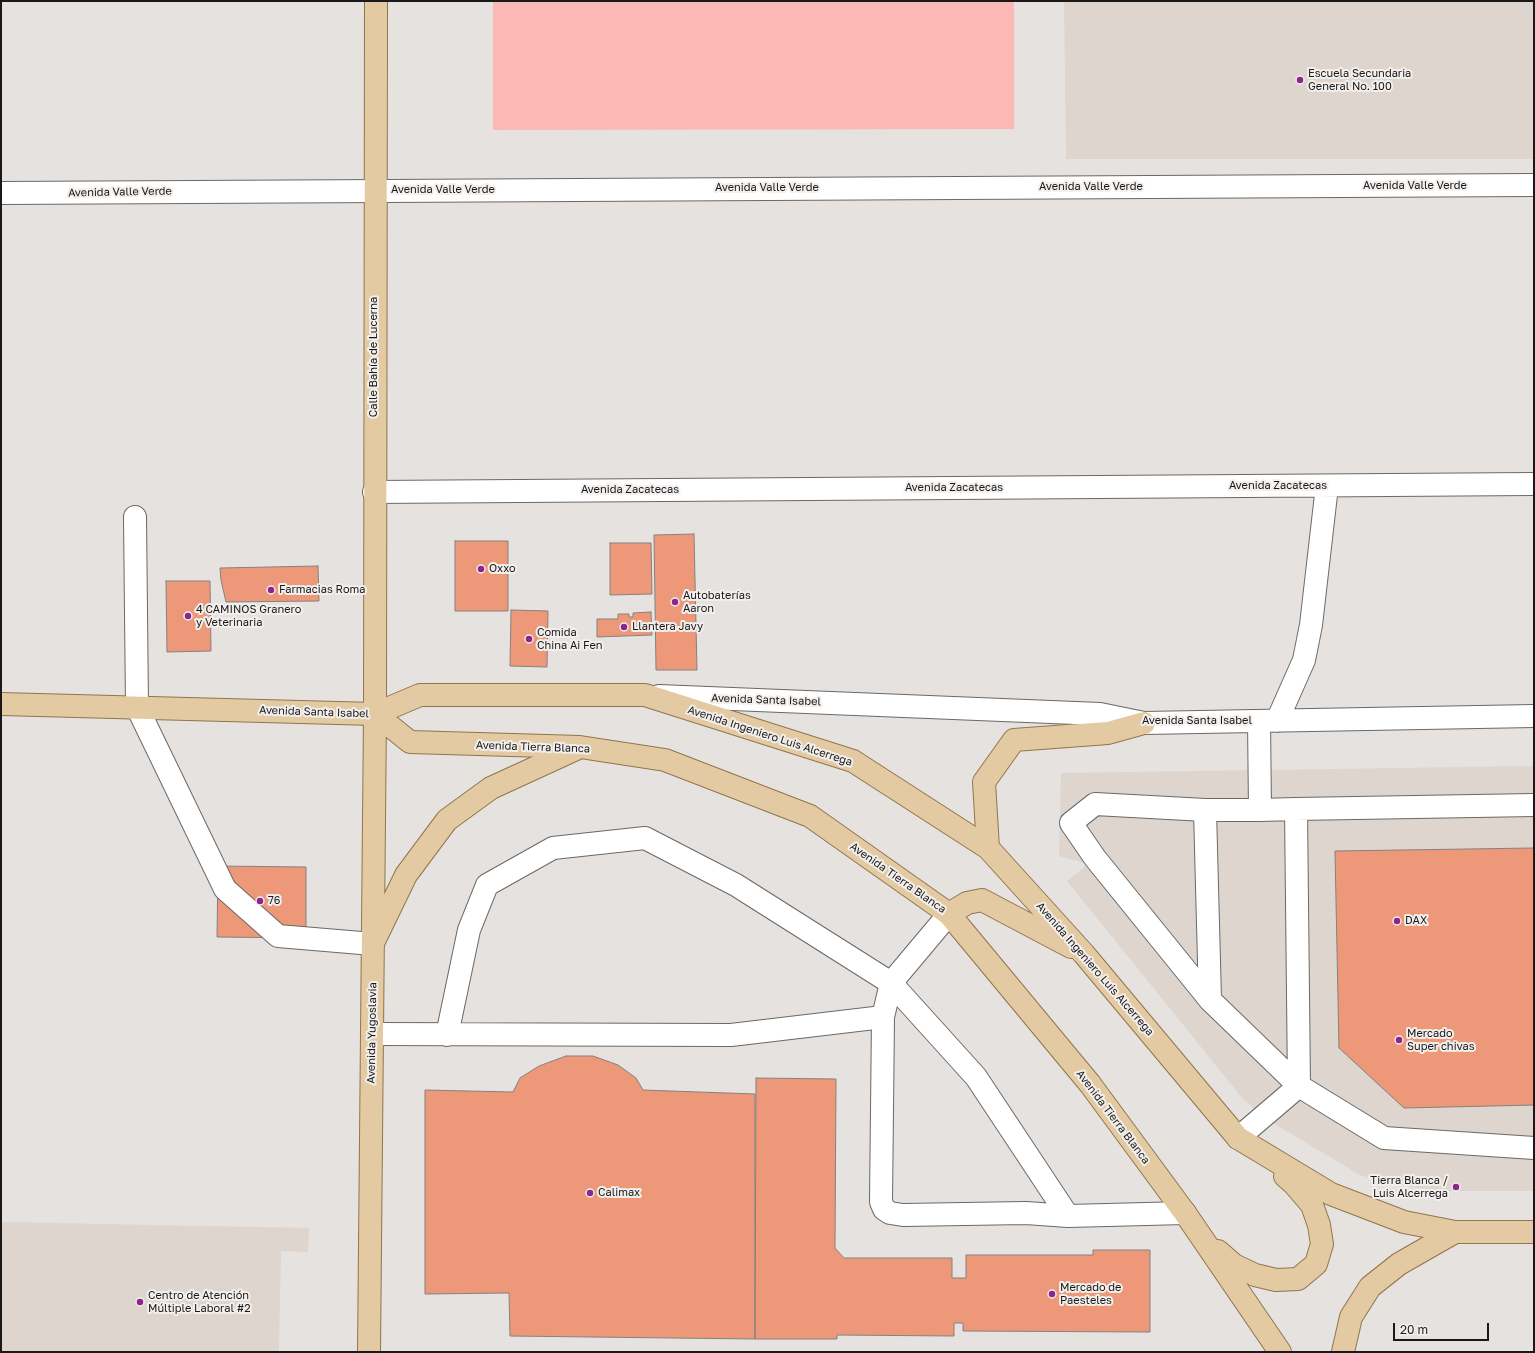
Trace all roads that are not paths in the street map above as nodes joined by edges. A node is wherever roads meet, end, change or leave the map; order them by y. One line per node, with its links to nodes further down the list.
1 (376, 1): 3 (main road, Calle Bahía de Lucerna)
2 (1534, 185): 3 (street, Avenida Valle Verde)
3 (375, 190): 4 (street, Avenida Valle Verde); 7 (main road, Calle Bahía de Lucerna)
4 (1, 194)
5 (1534, 484): 6 (street, Avenida Zacatecas)
6 (1327, 486): 7 (street, Avenida Zacatecas); 14 (street)
7 (374, 492): 12 (main road, Calle Bahía de Lucerna)
8 (135, 518): 11 (street)
9 (645, 695): 12 (main road, Avenida Santa Isabel); 15 (street, Avenida Santa Isabel); 21 (main road, Avenida Ingeniero Luis Alcerrega)
10 (1, 704): 11 (main road, Avenida Santa Isabel)
11 (137, 707): 12 (main road, Avenida Santa Isabel); 23 (street)
12 (375, 714): 16 (main road, Avenida Tierra Blanca); 23 (main road, Avenida Yugoslavia)
13 (1534, 716): 14 (street, Avenida Santa Isabel)
14 (1268, 721): 15 (street, Avenida Santa Isabel); 20 (street)
15 (1144, 723): 21 (main road)
16 (580, 747): 22 (main road, Avenida Tierra Blanca); 23 (main road)
17 (1534, 805): 18 (street)
18 (1296, 809): 20 (street); 30 (street)
19 (1205, 810): 20 (street); 26 (street); 26 (street)
20 (1260, 810)
21 (988, 848): 24 (main road, Avenida Ingeniero Luis Alcerrega)
22 (949, 914): 24 (main road); 25 (street); 33 (main road, Avenida Tierra Blanca)
23 (372, 944): 28 (main road, Avenida Yugoslavia)
24 (1084, 954): 31 (main road, Avenida Ingeniero Luis Alcerrega)
25 (891, 983): 27 (street); 29 (street); 34 (street)
26 (1210, 1000): 30 (street)
27 (883, 1017): 29 (street); 34 (street)
28 (372, 1034): 29 (street); 38 (main road, Avenida Yugoslavia)
29 (448, 1035)
30 (1298, 1086): 31 (street); 32 (street)
31 (1238, 1138): 35 (main road, Avenida Ingeniero Luis Alcerrega); 37 (main road)
32 (1534, 1148)
33 (1185, 1213): 34 (street); 37 (main road, Avenida Tierra Blanca)
34 (1068, 1216)
35 (1455, 1232): 36 (main road, Avenida Ingeniero Luis Alcerrega); 40 (main road)
36 (1534, 1232)
37 (1198, 1234): 39 (main road, Avenida Tierra Blanca)
38 (369, 1352)
39 (1280, 1352)
40 (1343, 1352)

